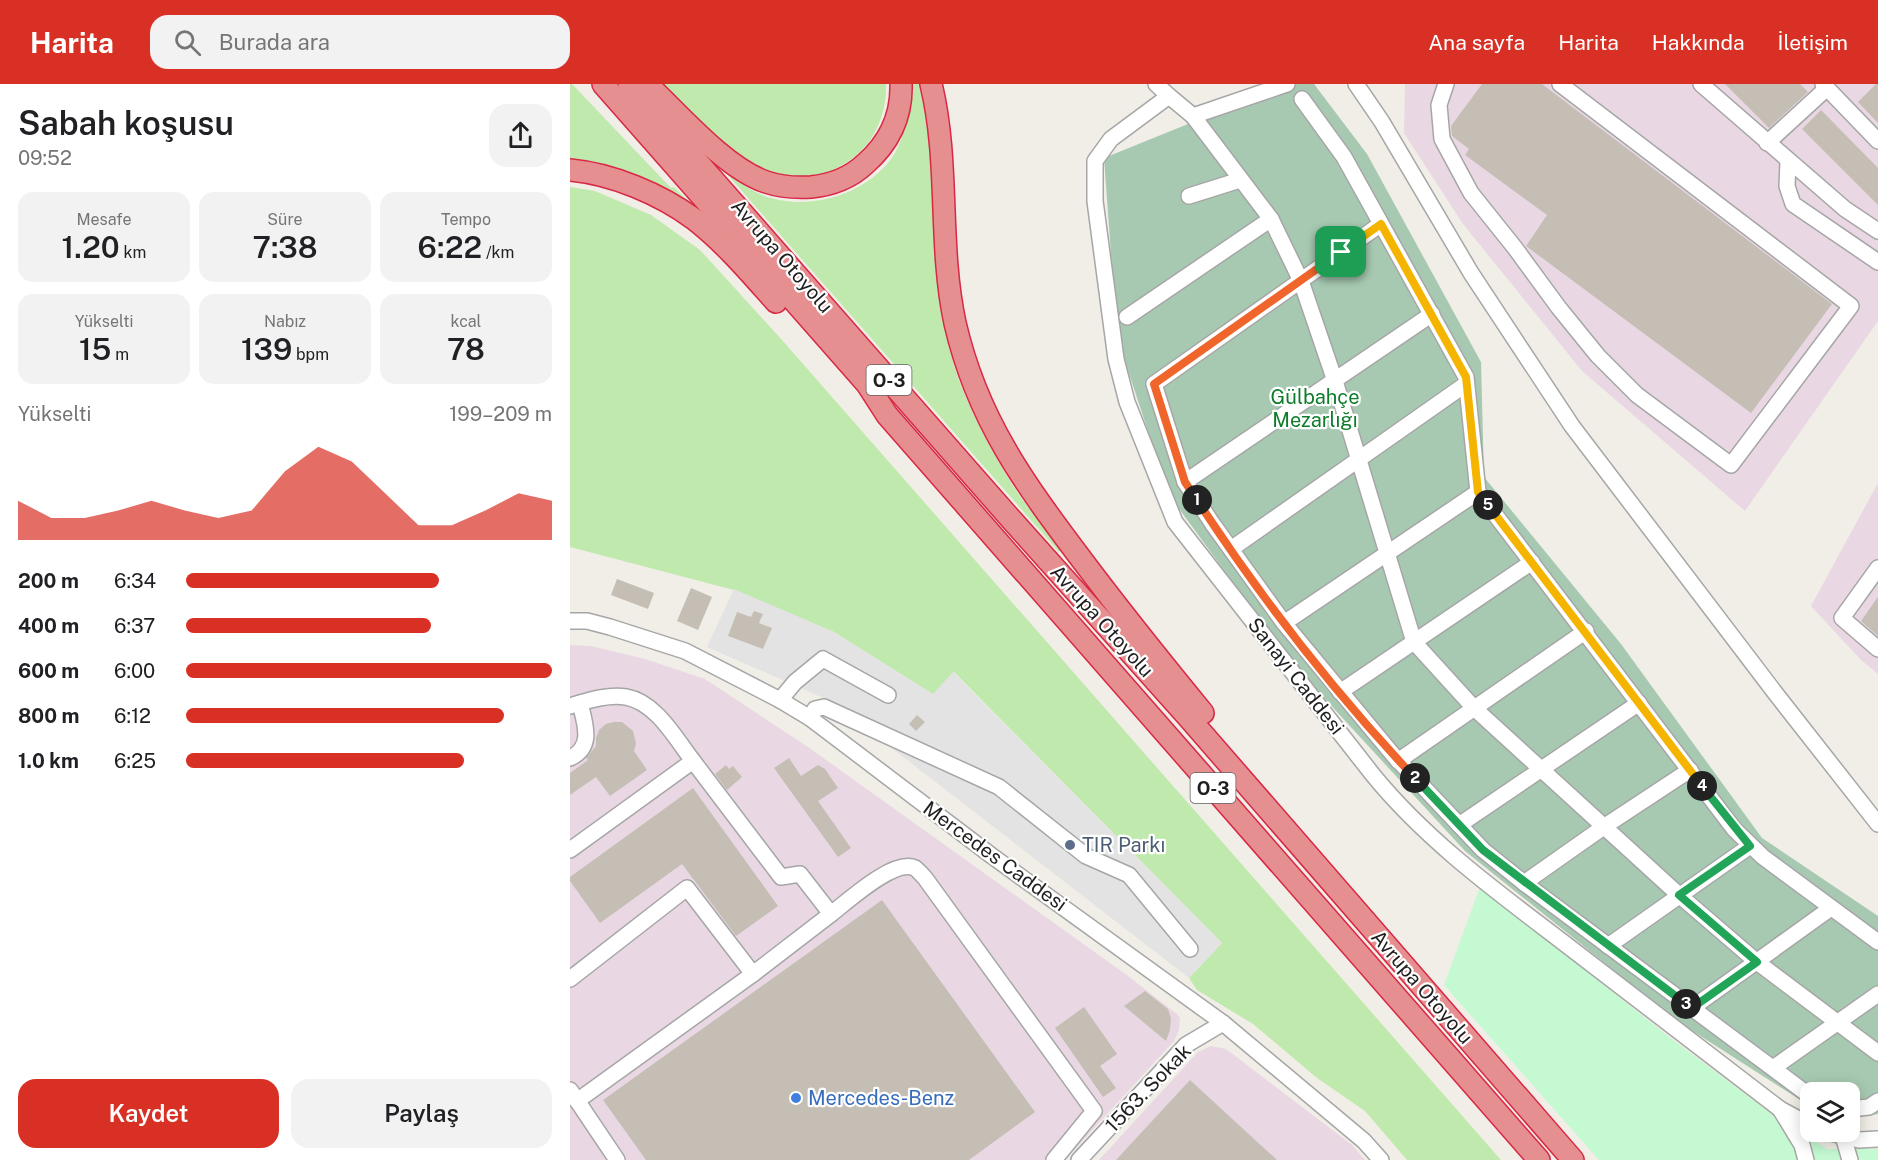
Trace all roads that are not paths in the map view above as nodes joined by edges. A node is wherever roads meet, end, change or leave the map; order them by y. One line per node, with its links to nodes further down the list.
1 (603, 84): 31 (highway, Avrupa Otoyolu / O-3)
2 (629, 84): 56 (highway, Avrupa Otoyolu / O-3)
3 (647, 84): 4 (highway)
4 (901, 84)
5 (931, 84): 56 (highway)
6 (1155, 84): 13 (street)
7 (1287, 84): 15 (street)
8 (1356, 84): 57 (street)
9 (1446, 84): 10 (street)
10 (1560, 84)
11 (1701, 84): 17 (street)
12 (1825, 86): 16 (street); 17 (street)
13 (1169, 96): 15 (street); 81 (street, Sanayi Caddesi)
14 (1302, 99): 23 (street)
15 (1192, 116): 20 (street)
16 (1878, 141)
17 (1767, 143): 18 (street)
18 (1788, 161): 24 (street); 25 (street)
19 (570, 170): 31 (highway)
20 (1240, 180): 21 (street); 22 (street)
21 (1189, 196)
22 (1271, 219): 26 (street); 28 (street)
23 (1381, 224): 26 (street); 27 (street)
24 (1878, 231)
25 (1878, 262)
26 (1301, 280): 29 (street); 33 (street)
27 (1432, 314): 29 (street); 30 (street)
28 (1127, 317)
29 (1335, 381): 32 (street); 33 (street)
30 (1466, 384): 32 (street); 34 (street)
31 (887, 415): 91 (highway, Avrupa Otoyolu / O-3)
32 (1358, 461): 35 (street); 36 (street)
33 (1185, 482): 35 (street)
34 (1478, 492): 36 (street); 37 (street)
35 (1231, 549): 40 (street)
36 (1387, 553): 40 (street); 42 (street)
37 (1532, 562): 41 (street); 42 (street)
38 (1878, 568): 43 (street)
39 (570, 621): 46 (street, Mercedes Caddesi)
40 (1284, 623): 44 (street)
41 (1586, 631): 47 (street); 49 (street)
42 (1414, 642): 44 (street); 49 (street)
43 (1878, 650)
44 (1340, 692): 53 (street)
45 (888, 695): 46 (street)
46 (780, 700): 50 (street, Mercedes Caddesi)
47 (1639, 703): 54 (street); 55 (street)
48 (575, 704): 51 (street); 52 (street)
49 (1474, 708): 53 (street); 54 (street)
50 (810, 718): 68 (street); 75 (street, Mercedes Caddesi)
51 (570, 758)
52 (693, 761): 61 (street); 65 (street)
53 (1398, 761): 58 (street)
54 (1540, 769): 58 (street); 59 (street)
55 (1690, 770): 59 (street); 60 (street)
56 (1273, 815): 92 (highway, Avrupa Otoyolu / O-3)
57 (1878, 824)
58 (1459, 825): 62 (street)
59 (1605, 826): 62 (street); 63 (street)
60 (1750, 846): 63 (street); 64 (street)
61 (570, 850)
62 (1524, 883): 67 (street)
63 (1679, 895): 67 (street); 69 (street)
64 (1831, 908): 66 (street); 69 (street)
65 (831, 914): 70 (street); 88 (street)
66 (1878, 942)
67 (1608, 946): 73 (street)
68 (1190, 949)
69 (1757, 962): 73 (street); 74 (street)
70 (753, 974): 71 (street); 79 (street)
71 (570, 979)
72 (1878, 994): 74 (street)
73 (1692, 1008): 77 (street)
74 (1838, 1022): 76 (street); 77 (street)
75 (1223, 1023): 89 (street, 1563. Sokak); 90 (street, Mercedes Caddesi)
76 (1878, 1053)
77 (1773, 1068): 78 (street)
78 (1800, 1088)
79 (574, 1096): 87 (street)
80 (1878, 1101): 82 (street)
81 (1780, 1108): 83 (street, Sanayi Caddesi); 93 (street)
82 (1860, 1108)
83 (1800, 1119)
84 (1878, 1139): 85 (street)
85 (1860, 1140)
86 (1845, 1142): 94 (street)
87 (617, 1160)
88 (1054, 1160)
89 (1079, 1160)
90 (1381, 1160)
91 (1539, 1160)
92 (1573, 1160)
93 (1806, 1160)
94 (1850, 1160)

